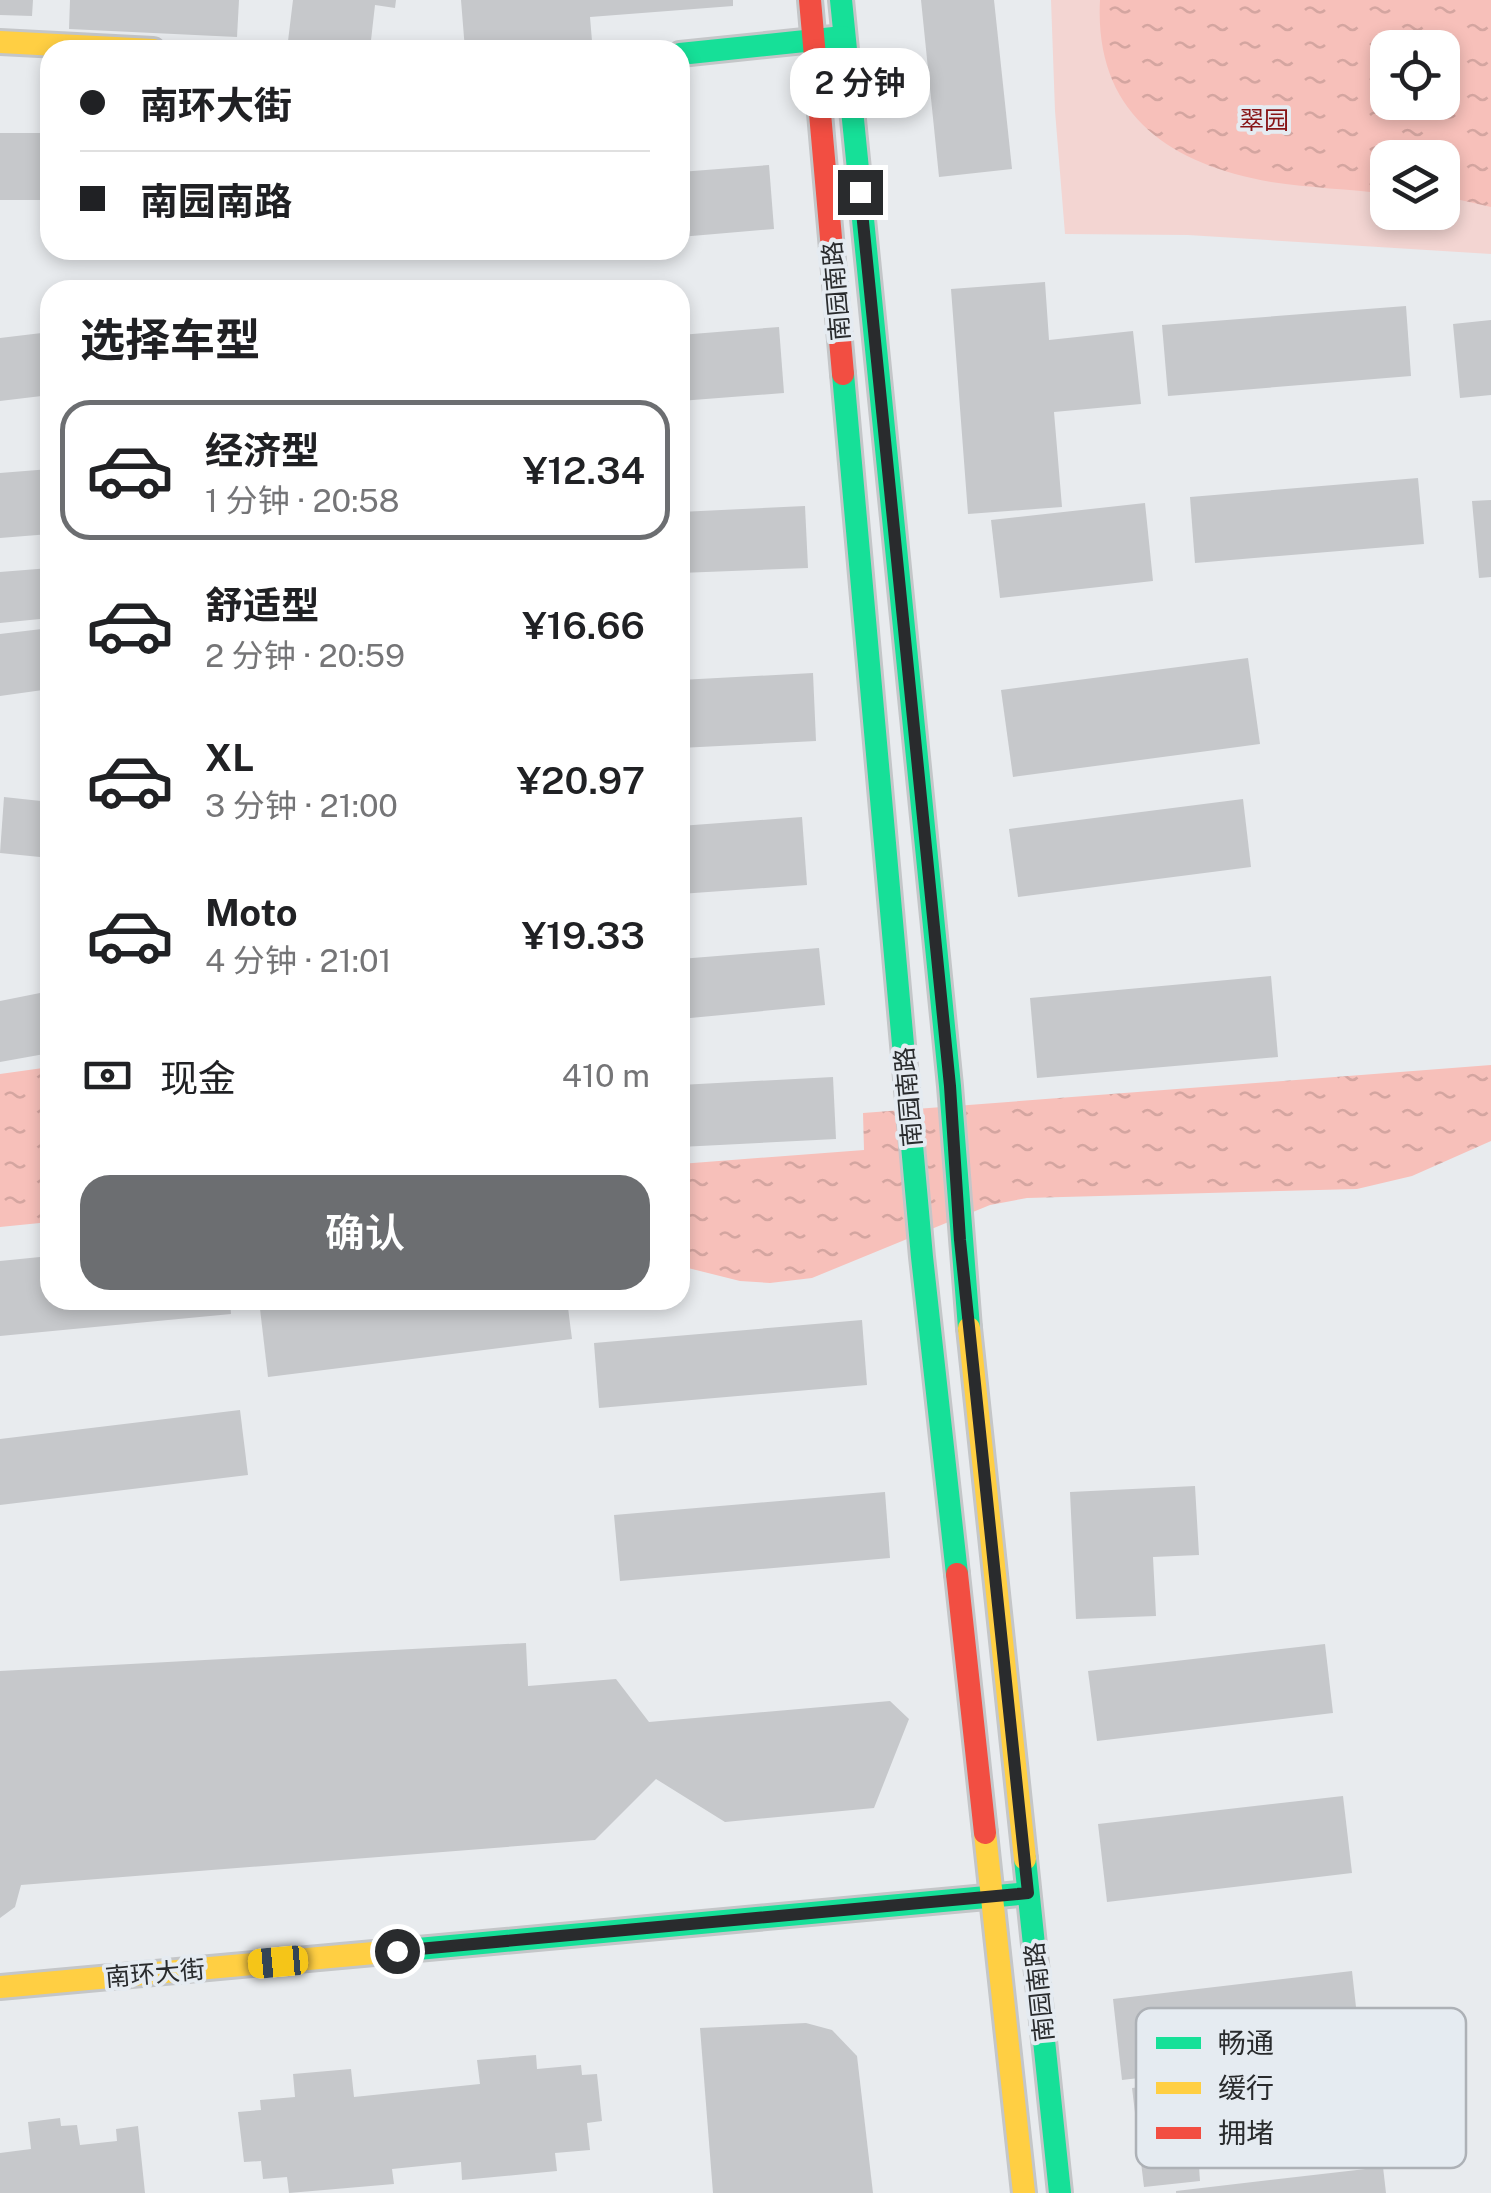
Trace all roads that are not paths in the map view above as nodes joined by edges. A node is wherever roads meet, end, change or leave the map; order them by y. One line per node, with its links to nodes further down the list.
1 (810, 0): 4 (main road, 南园南路)
2 (841, 0): 3 (main road, 南园南路)
3 (844, 37): 4 (main road); 8 (main road, 南园南路)
4 (814, 41): 7 (main road); 9 (main road, 南园南路)
5 (0, 42): 6 (main road)
6 (40, 44)
7 (690, 53)
8 (1028, 1893): 9 (main road, 南环大街); 12 (main road, 南园南路)
9 (992, 1897): 10 (main road, 南环大街); 11 (main road, 南园南路)
10 (0, 1987)
11 (1024, 2193)
12 (1060, 2193)

